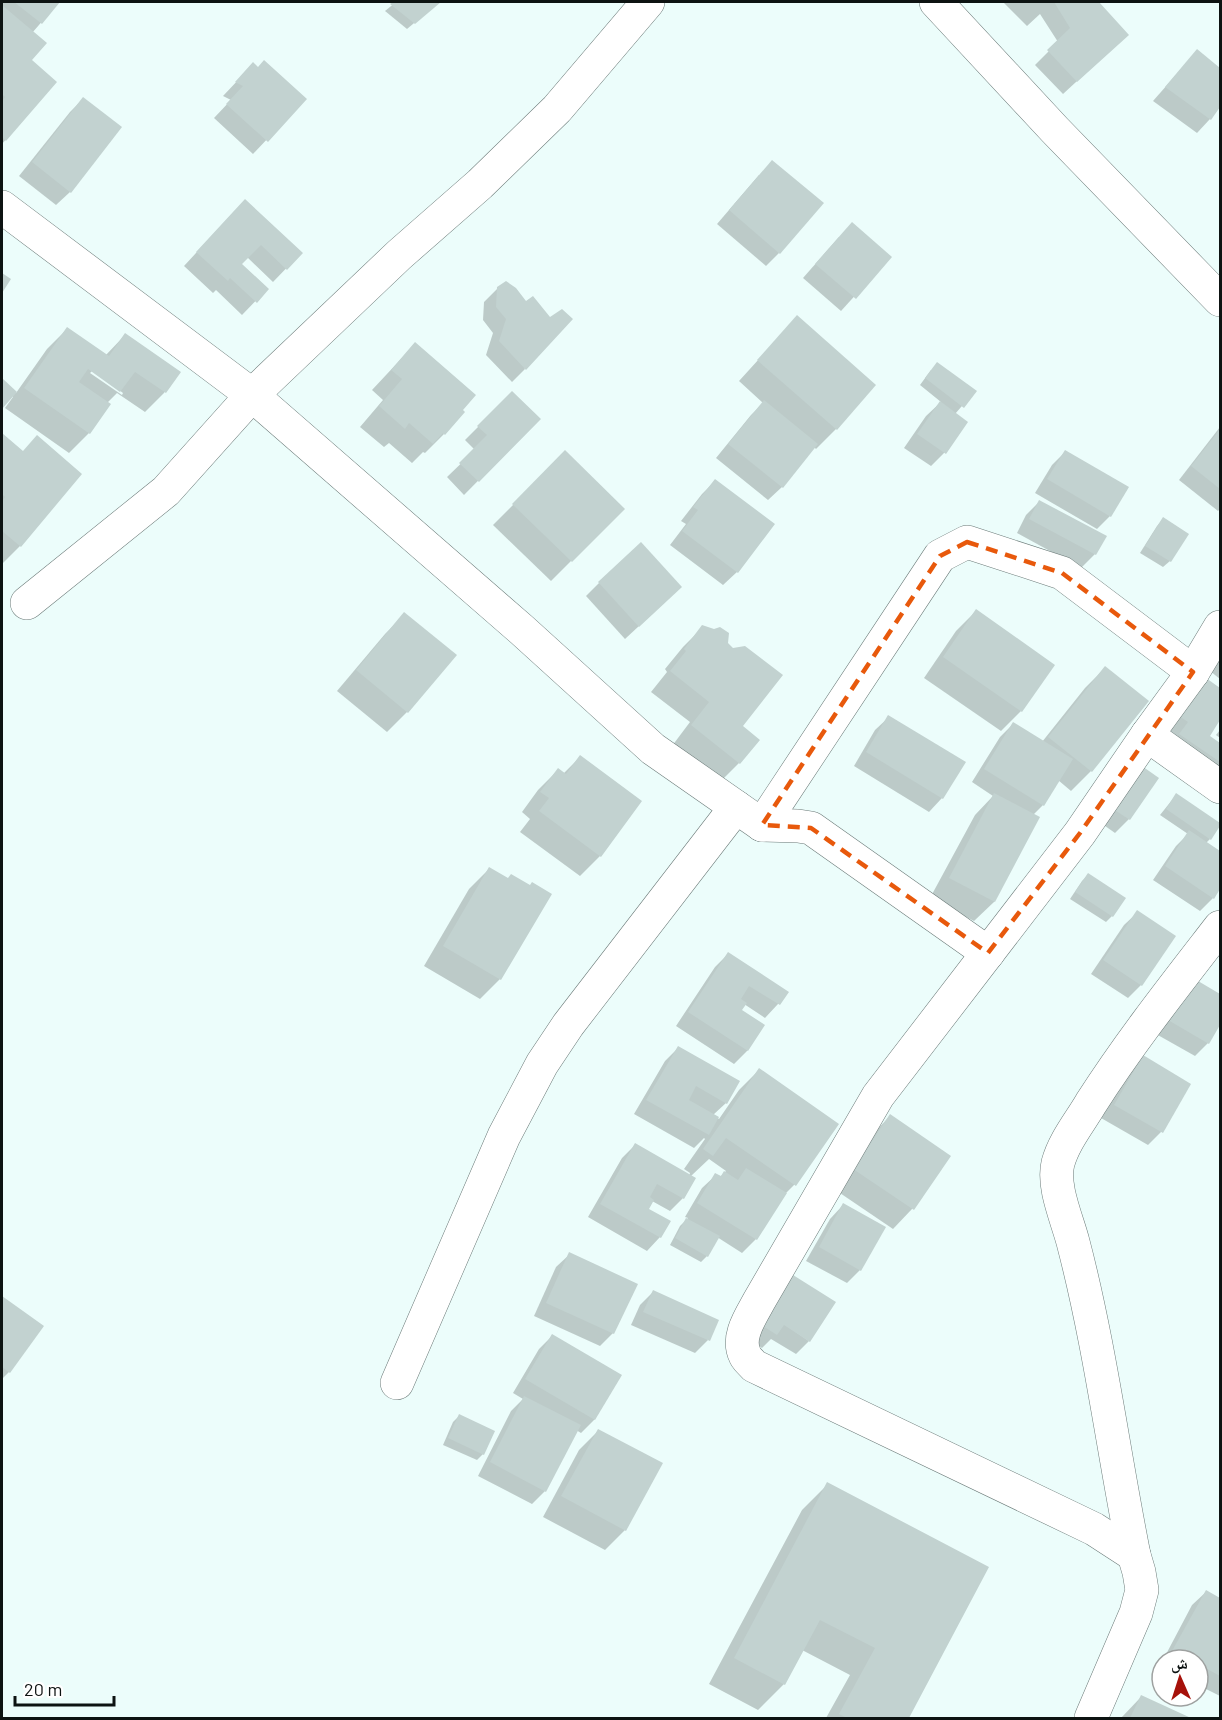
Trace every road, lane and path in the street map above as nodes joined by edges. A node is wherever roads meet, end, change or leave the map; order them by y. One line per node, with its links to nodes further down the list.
1 (648, 2): 5 (street)
2 (936, 2): 4 (street)
3 (2, 207): 5 (street)
4 (1221, 300)
5 (252, 395): 6 (street); 11 (street)
6 (27, 603)
7 (1221, 627): 8 (street)
8 (1193, 672): 9 (street); 12 (street)
9 (1147, 735): 10 (street); 14 (street)
10 (1221, 787)
11 (736, 807): 12 (street); 15 (street)
12 (762, 825): 14 (street)
13 (1221, 927): 16 (street)
14 (988, 953): 16 (street)
15 (397, 1383)
16 (1134, 1555): 17 (street)
17 (1091, 1719)

